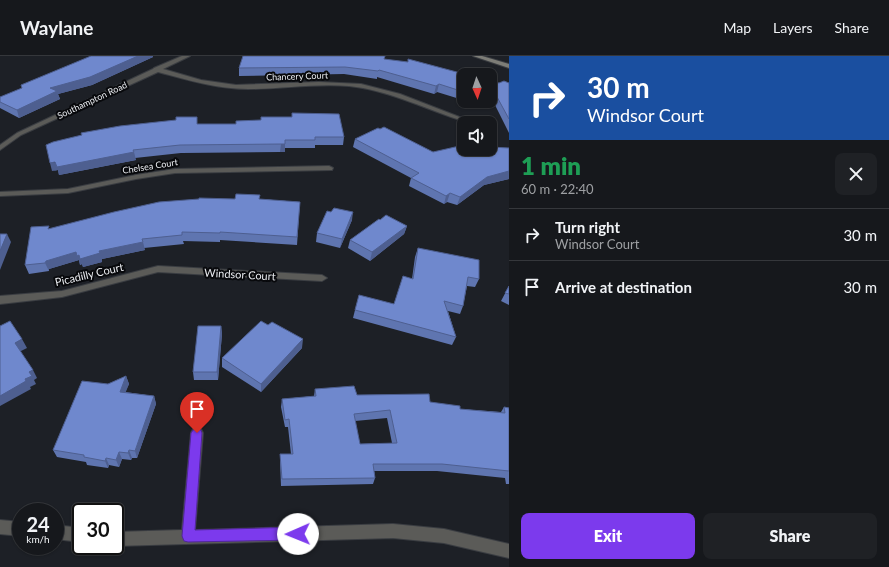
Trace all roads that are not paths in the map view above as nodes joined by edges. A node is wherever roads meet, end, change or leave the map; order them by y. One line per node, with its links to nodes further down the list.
1 (187, 56): 4 (street, Southampton Road)
2 (476, 56): 3 (main road)
3 (509, 66)
4 (156, 69): 5 (street, Chancery Court); 6 (street, Southampton Road)
5 (457, 117)
6 (0, 148)
7 (329, 168): 8 (street, Chelsea Court)
8 (0, 194)
9 (158, 269): 10 (street, Windsor Court); 11 (street, Picadilly Court)
10 (322, 278)
11 (0, 300)
12 (197, 433): 15 (street)
13 (0, 527): 14 (street)
14 (12, 528)
15 (188, 536): 16 (street); 17 (street)
16 (124, 539)
17 (509, 551)

